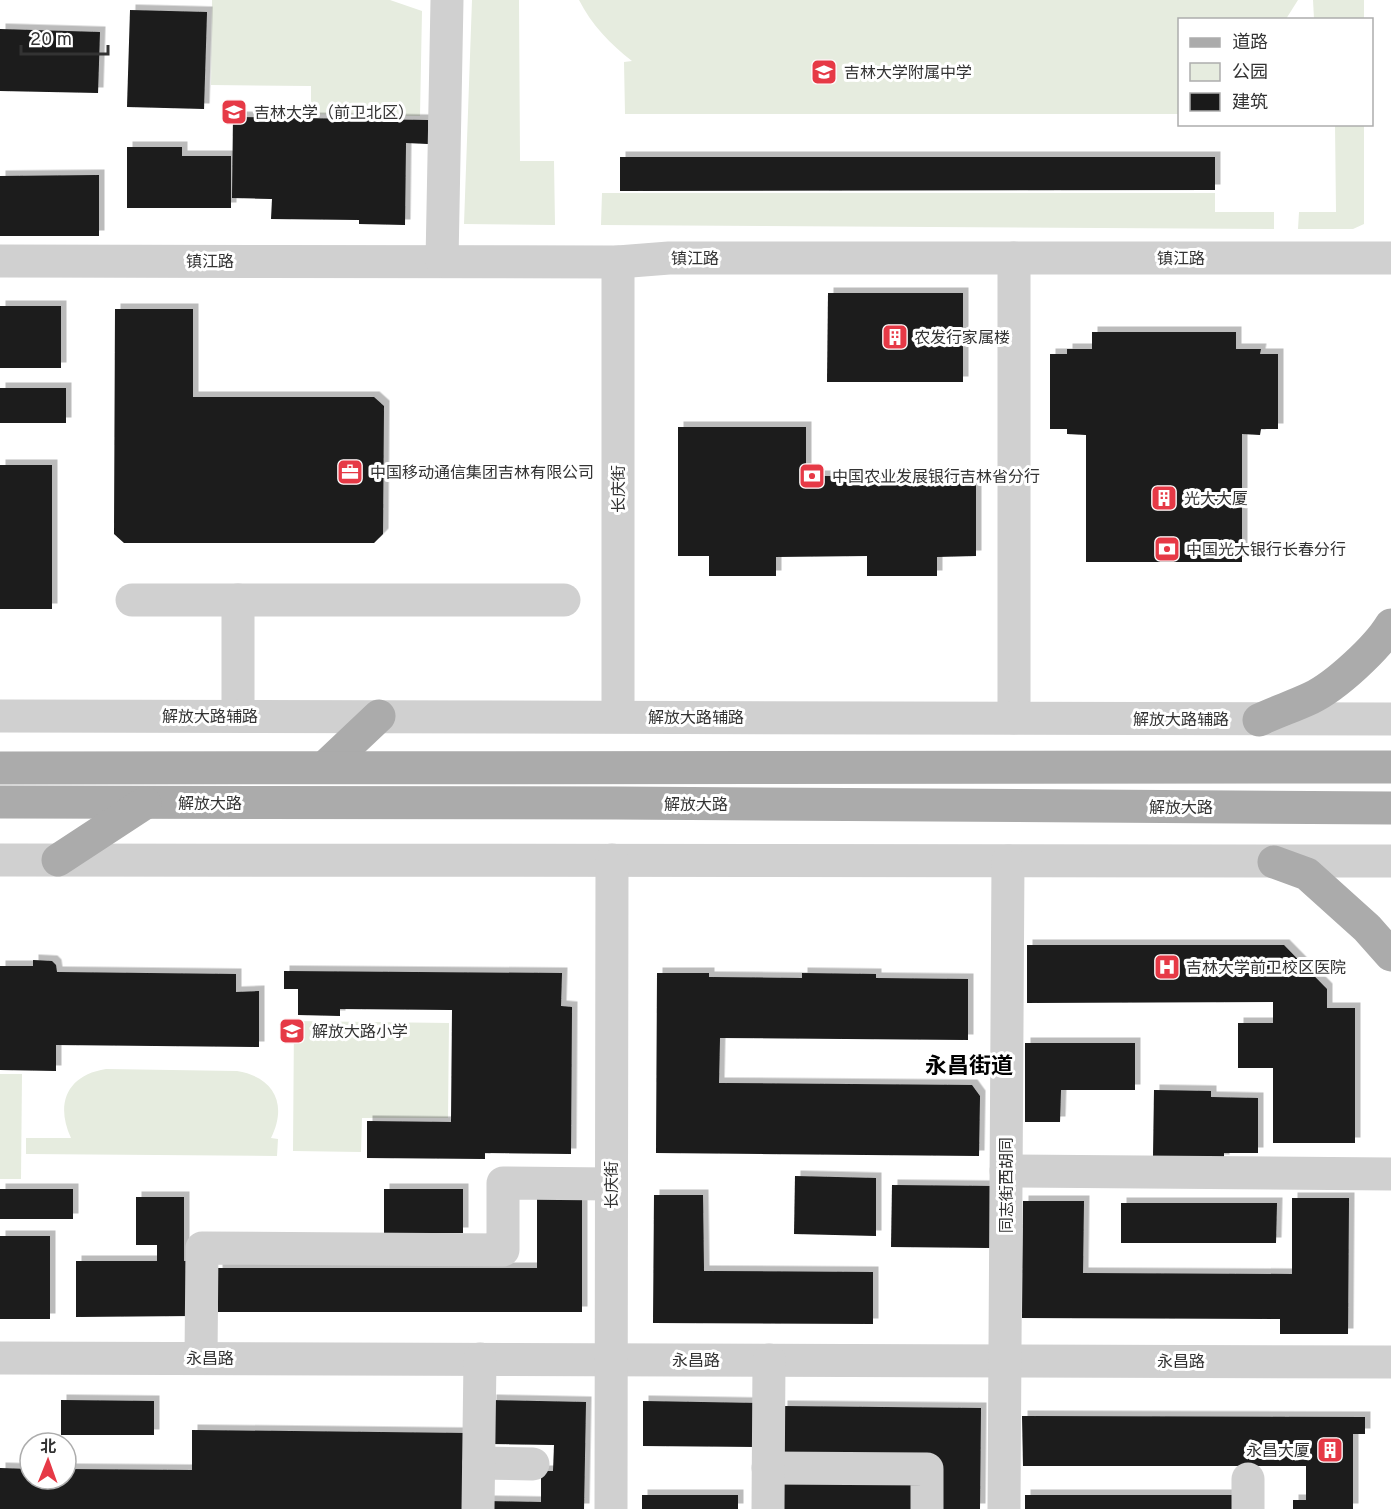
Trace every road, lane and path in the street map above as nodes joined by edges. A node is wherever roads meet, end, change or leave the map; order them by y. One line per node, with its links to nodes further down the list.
1 (443, 2): 5 (street)
2 (1014, 258): 3 (street, 镇江路); 6 (street, 镇江路); 15 (street)
3 (1391, 258)
4 (0, 261): 5 (street, 镇江路)
5 (442, 261): 6 (street, 镇江路)
6 (618, 262): 14 (street, 长庆街)
7 (132, 600): 8 (street)
8 (238, 600): 9 (street); 12 (street)
9 (564, 600)
10 (1391, 625): 17 (main road)
11 (0, 716): 12 (street, 解放大路辅路)
12 (238, 716): 13 (street, 解放大路辅路)
13 (379, 716): 14 (street, 解放大路辅路); 18 (main road)
14 (618, 716): 15 (street, 解放大路辅路)
15 (1014, 718): 17 (street, 解放大路辅路)
16 (1391, 719): 17 (street, 解放大路辅路)
17 (1259, 720)
18 (325, 767): 19 (main road); 20 (main road)
19 (1391, 767)
20 (0, 768)
21 (0, 802): 22 (main road, 解放大路)
22 (145, 802): 23 (main road, 解放大路); 25 (main road)
23 (1391, 808)
24 (0, 860): 25 (street)
25 (58, 860): 26 (street)
26 (612, 860): 27 (street); 33 (street, 长庆街)
27 (1008, 861): 29 (street); 31 (street, 同志街西胡同)
28 (1391, 861): 29 (street)
29 (1274, 862): 30 (main road)
30 (1391, 955)
31 (1006, 1171): 32 (street); 39 (street, 同志街西胡同)
32 (1391, 1174)
33 (611, 1184): 35 (street); 37 (street, 长庆街)
34 (0, 1358): 35 (street, 永昌路)
35 (201, 1358): 36 (street, 永昌路)
36 (480, 1359): 37 (street, 永昌路); 41 (street)
37 (611, 1359): 38 (street, 永昌路); 45 (street, 长庆街)
38 (769, 1360): 39 (street, 永昌路); 43 (street)
39 (1005, 1360): 40 (street, 永昌路); 48 (street, 同志街西胡同)
40 (1391, 1362)
41 (479, 1463): 42 (street); 44 (street)
42 (533, 1464)
43 (768, 1468): 46 (street); 47 (street)
44 (478, 1509)
45 (611, 1509)
46 (768, 1509)
47 (927, 1509)
48 (1004, 1509)

